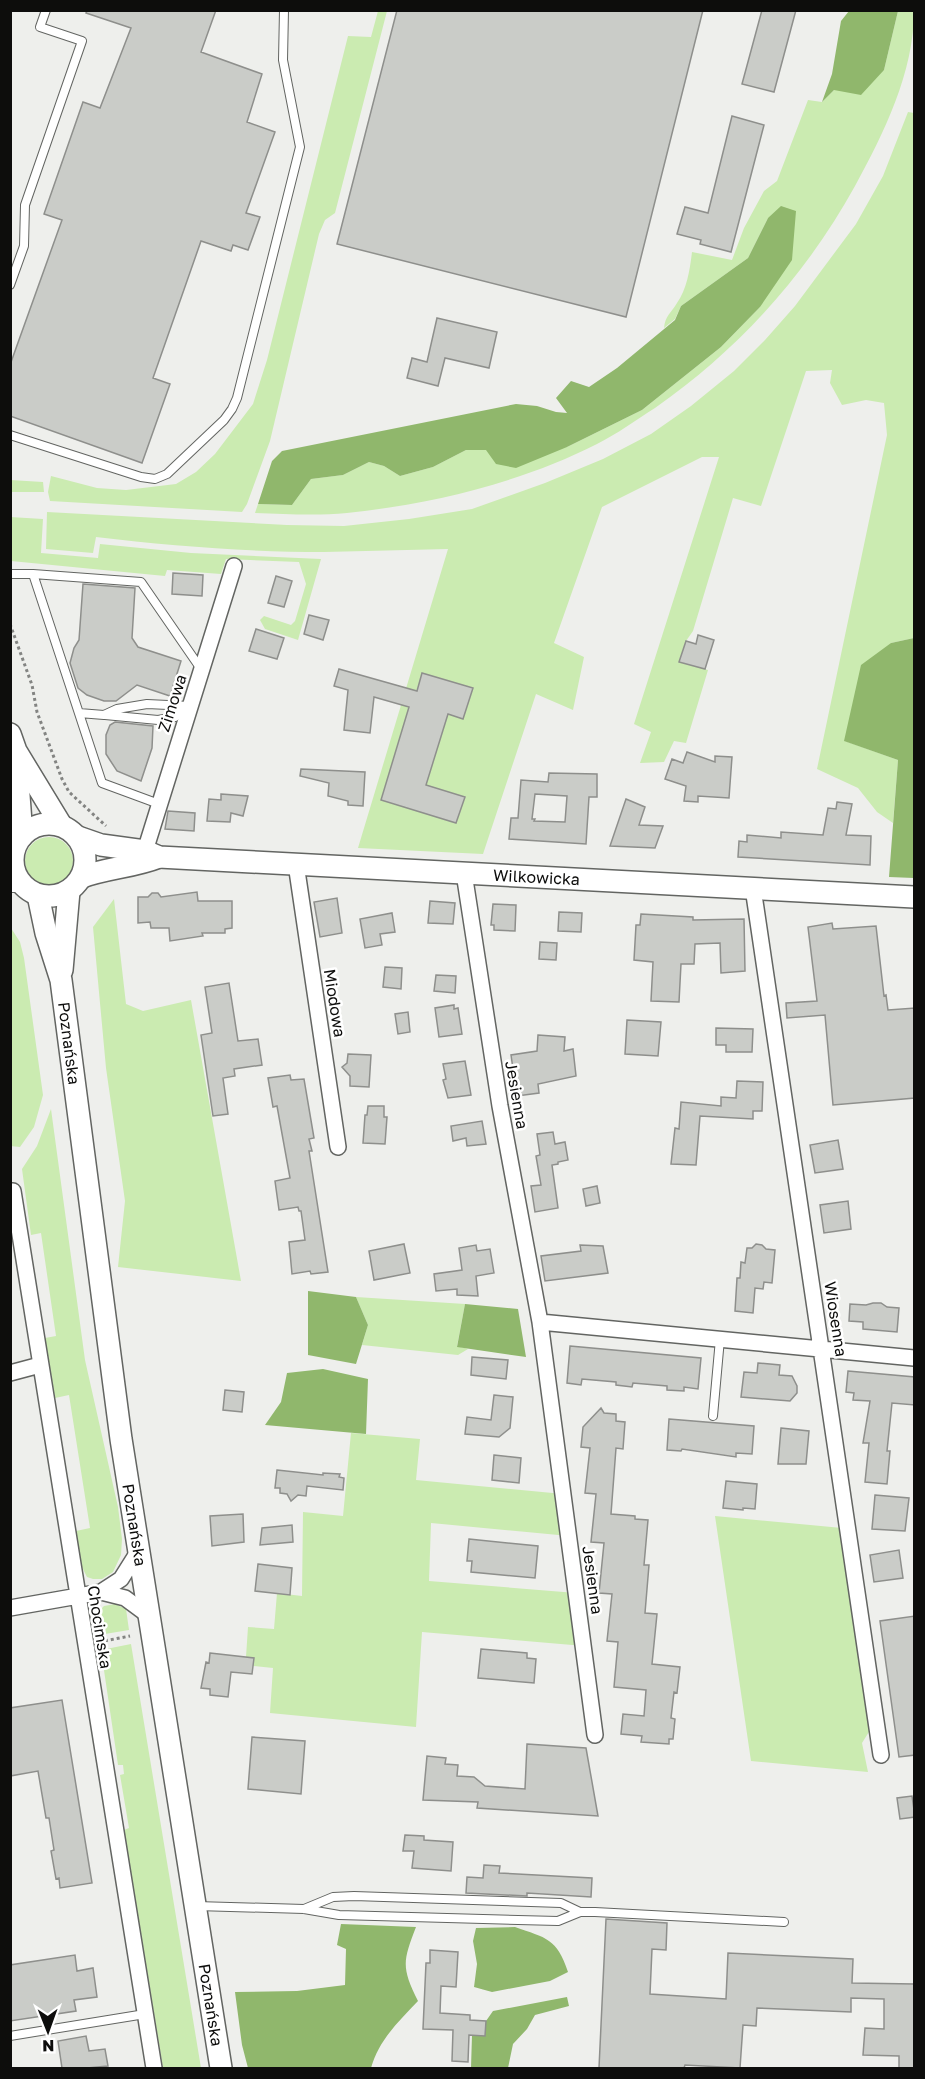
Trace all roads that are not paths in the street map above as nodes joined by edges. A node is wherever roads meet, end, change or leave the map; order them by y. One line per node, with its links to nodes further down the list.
1 (46, 10): 3 (lane)
2 (284, 10): 4 (lane)
3 (10, 285)
4 (10, 435)
5 (234, 566): 8 (street, Zimowa)
6 (10, 574): 7 (lane)
7 (33, 574): 8 (lane); 10 (lane)
8 (201, 669): 9 (street, Zimowa)
9 (189, 706): 11 (lane); 11 (lane); 13 (street, Zimowa)
10 (79, 713): 11 (lane); 13 (lane)
11 (104, 715)
12 (13, 743): 14 (main road); 16 (main road)
13 (159, 804): 17 (street, Zimowa)
14 (61, 825): 15 (main road); 16 (main road)
15 (78, 837): 17 (main road, Wilkowicka); 21 (main road)
16 (16, 843): 20 (main road)
17 (152, 854): 18 (main road, Wilkowicka); 21 (main road, Wilkowicka)
18 (296, 864): 19 (main road, Wilkowicka); 26 (street, Miodowa)
19 (464, 873): 22 (main road, Wilkowicka); 28 (street, Jesienna)
20 (15, 882): 23 (main road)
21 (76, 884): 23 (main road); 25 (main road, Poznańska)
22 (753, 888): 24 (main road, Wilkowicka); 30 (street, Wiosenna)
23 (38, 895): 25 (main road, Poznańska)
24 (915, 897)
25 (61, 980): 35 (main road, Poznańska)
26 (338, 1147)
27 (12, 1191): 32 (street, Chocimska)
28 (540, 1322): 29 (street); 40 (street, Jesienna)
29 (720, 1339): 30 (street); 34 (lane)
30 (823, 1348): 31 (street); 41 (street, Wiosenna)
31 (915, 1358)
32 (40, 1365): 33 (street); 37 (street, Chocimska)
33 (10, 1373)
34 (713, 1416)
35 (138, 1552): 36 (street); 39 (main road, Poznańska)
36 (101, 1593): 37 (street); 39 (street)
37 (77, 1597): 38 (street); 46 (street, Chocimska)
38 (10, 1608)
39 (148, 1615): 42 (main road, Poznańska)
40 (595, 1735)
41 (881, 1755)
42 (195, 1906): 43 (lane); 49 (main road, Poznańska)
43 (304, 1909): 44 (lane); 44 (lane)
44 (579, 1912): 45 (lane)
45 (784, 1922)
46 (145, 2014): 47 (lane); 48 (street, Chocimska)
47 (10, 2036)
48 (154, 2068)
49 (221, 2068)

